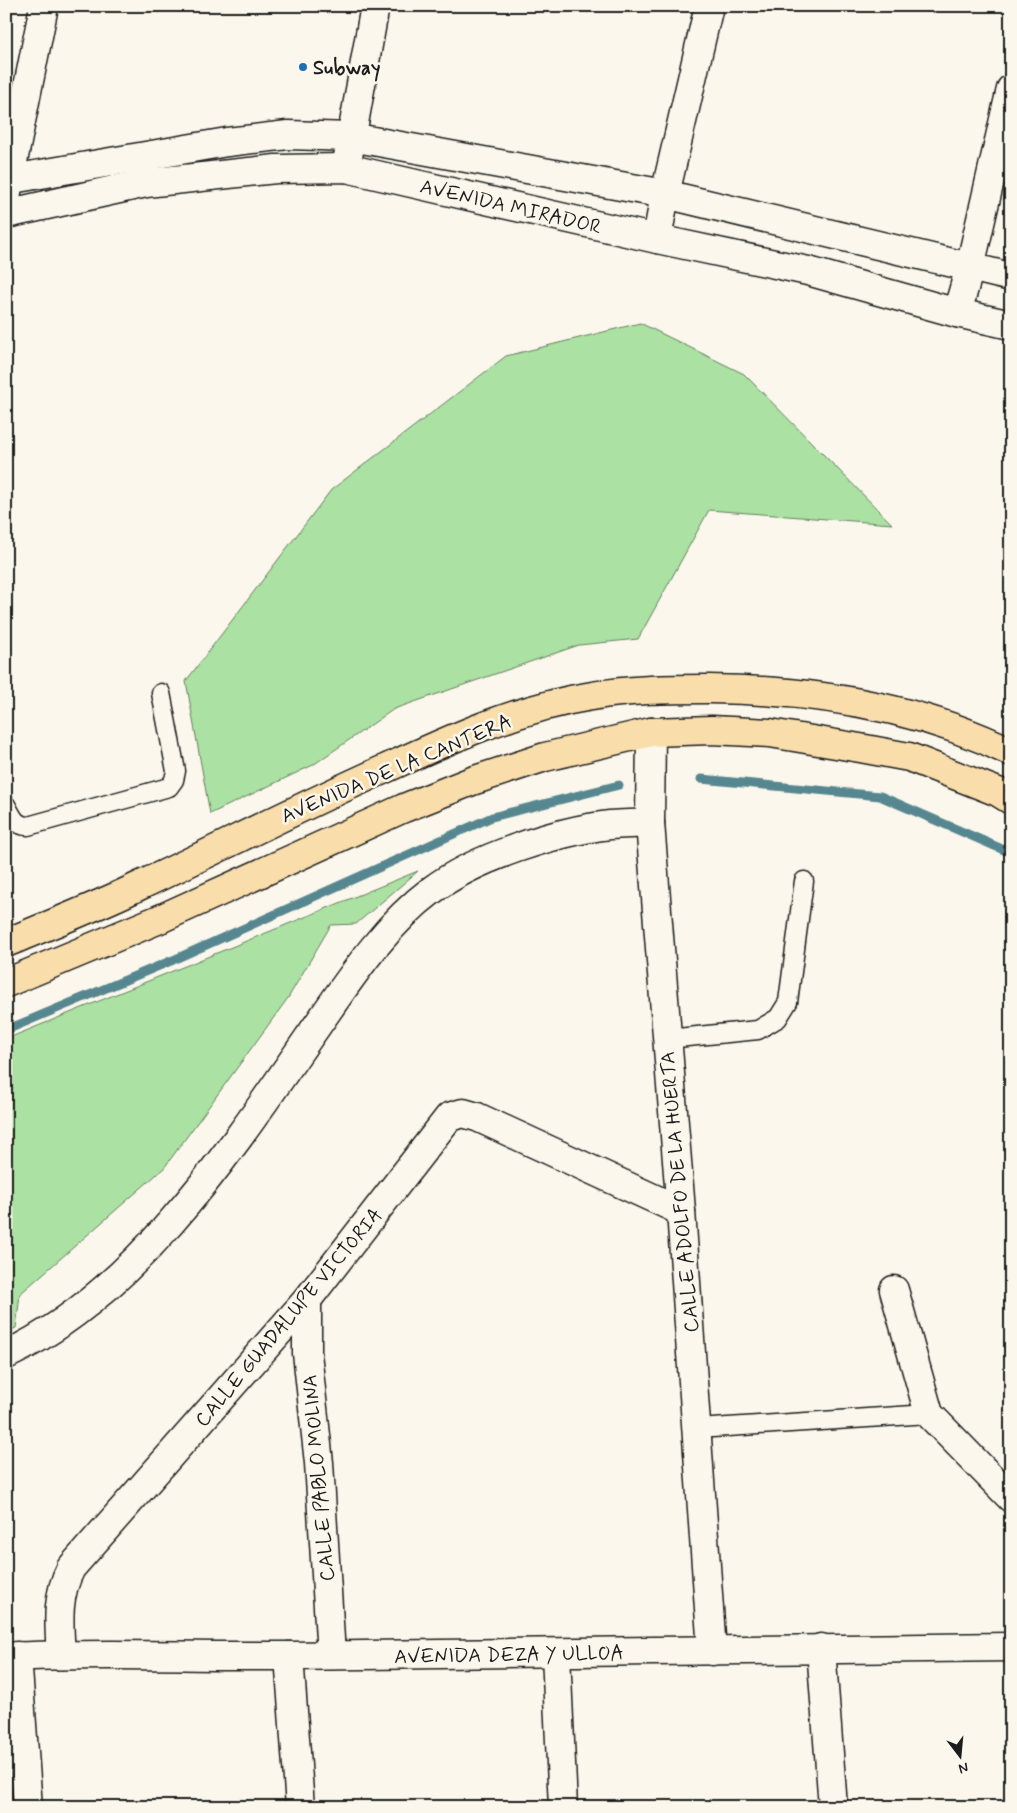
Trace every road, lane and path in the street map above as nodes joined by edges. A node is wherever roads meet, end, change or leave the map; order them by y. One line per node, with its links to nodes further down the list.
1 (44, 6): 7 (street)
2 (375, 6): 5 (street)
3 (709, 6): 8 (street)
4 (1011, 89): 11 (street)
5 (351, 136): 6 (street); 7 (street, AVENIDA MIRADOR); 8 (street, AVENIDA MIRADOR)
6 (346, 168): 9 (street, AVENIDA MIRADOR); 10 (street, AVENIDA MIRADOR)
7 (7, 186)
8 (665, 194): 10 (street); 11 (street, AVENIDA MIRADOR)
9 (6, 214)
10 (657, 239): 13 (street, AVENIDA MIRADOR)
11 (970, 267): 12 (street, AVENIDA MIRADOR); 13 (street)
12 (1011, 277)
13 (957, 313): 14 (street, AVENIDA MIRADOR)
14 (1011, 325)
15 (161, 693): 19 (lane)
16 (651, 732): 18 (main road, AVENIDA DE LA CANTERA); 20 (street, CALLE ADOLFO DE LA HUERTA); 23 (main road, AVENIDA DE LA CANTERA)
17 (1011, 752): 22 (main road, AVENIDA DE LA CANTERA)
18 (1011, 800)
19 (6, 804)
20 (650, 824): 24 (street, CALLE ADOLFO DE LA HUERTA); 28 (street)
21 (804, 881): 24 (lane)
22 (6, 942)
23 (6, 983)
24 (667, 1039): 25 (street, CALLE ADOLFO DE LA HUERTA)
25 (681, 1211): 27 (street, CALLE GUADALUPE VICTORIA); 30 (street, CALLE ADOLFO DE LA HUERTA)
26 (894, 1290): 29 (street)
27 (307, 1300): 36 (street, CALLE GUADALUPE VICTORIA); 37 (street, CALLE PABLO MOLINA)
28 (6, 1355)
29 (929, 1414): 30 (lane); 31 (street)
30 (697, 1429): 34 (street, CALLE ADOLFO DE LA HUERTA)
31 (1008, 1489)
32 (1011, 1647): 33 (street, AVENIDA DEZA Y ULLOA)
33 (821, 1648): 34 (street, AVENIDA DEZA Y ULLOA); 43 (street)
34 (712, 1651): 35 (street, AVENIDA DEZA Y ULLOA)
35 (556, 1654): 37 (street, AVENIDA DEZA Y ULLOA); 42 (street)
36 (61, 1655): 38 (street, AVENIDA DEZA Y ULLOA); 39 (street, AVENIDA DEZA Y ULLOA)
37 (331, 1655): 38 (street, AVENIDA DEZA Y ULLOA)
38 (289, 1656): 41 (street)
39 (12, 1657): 40 (street)
40 (28, 1807)
41 (300, 1807)
42 (563, 1807)
43 (833, 1807)

